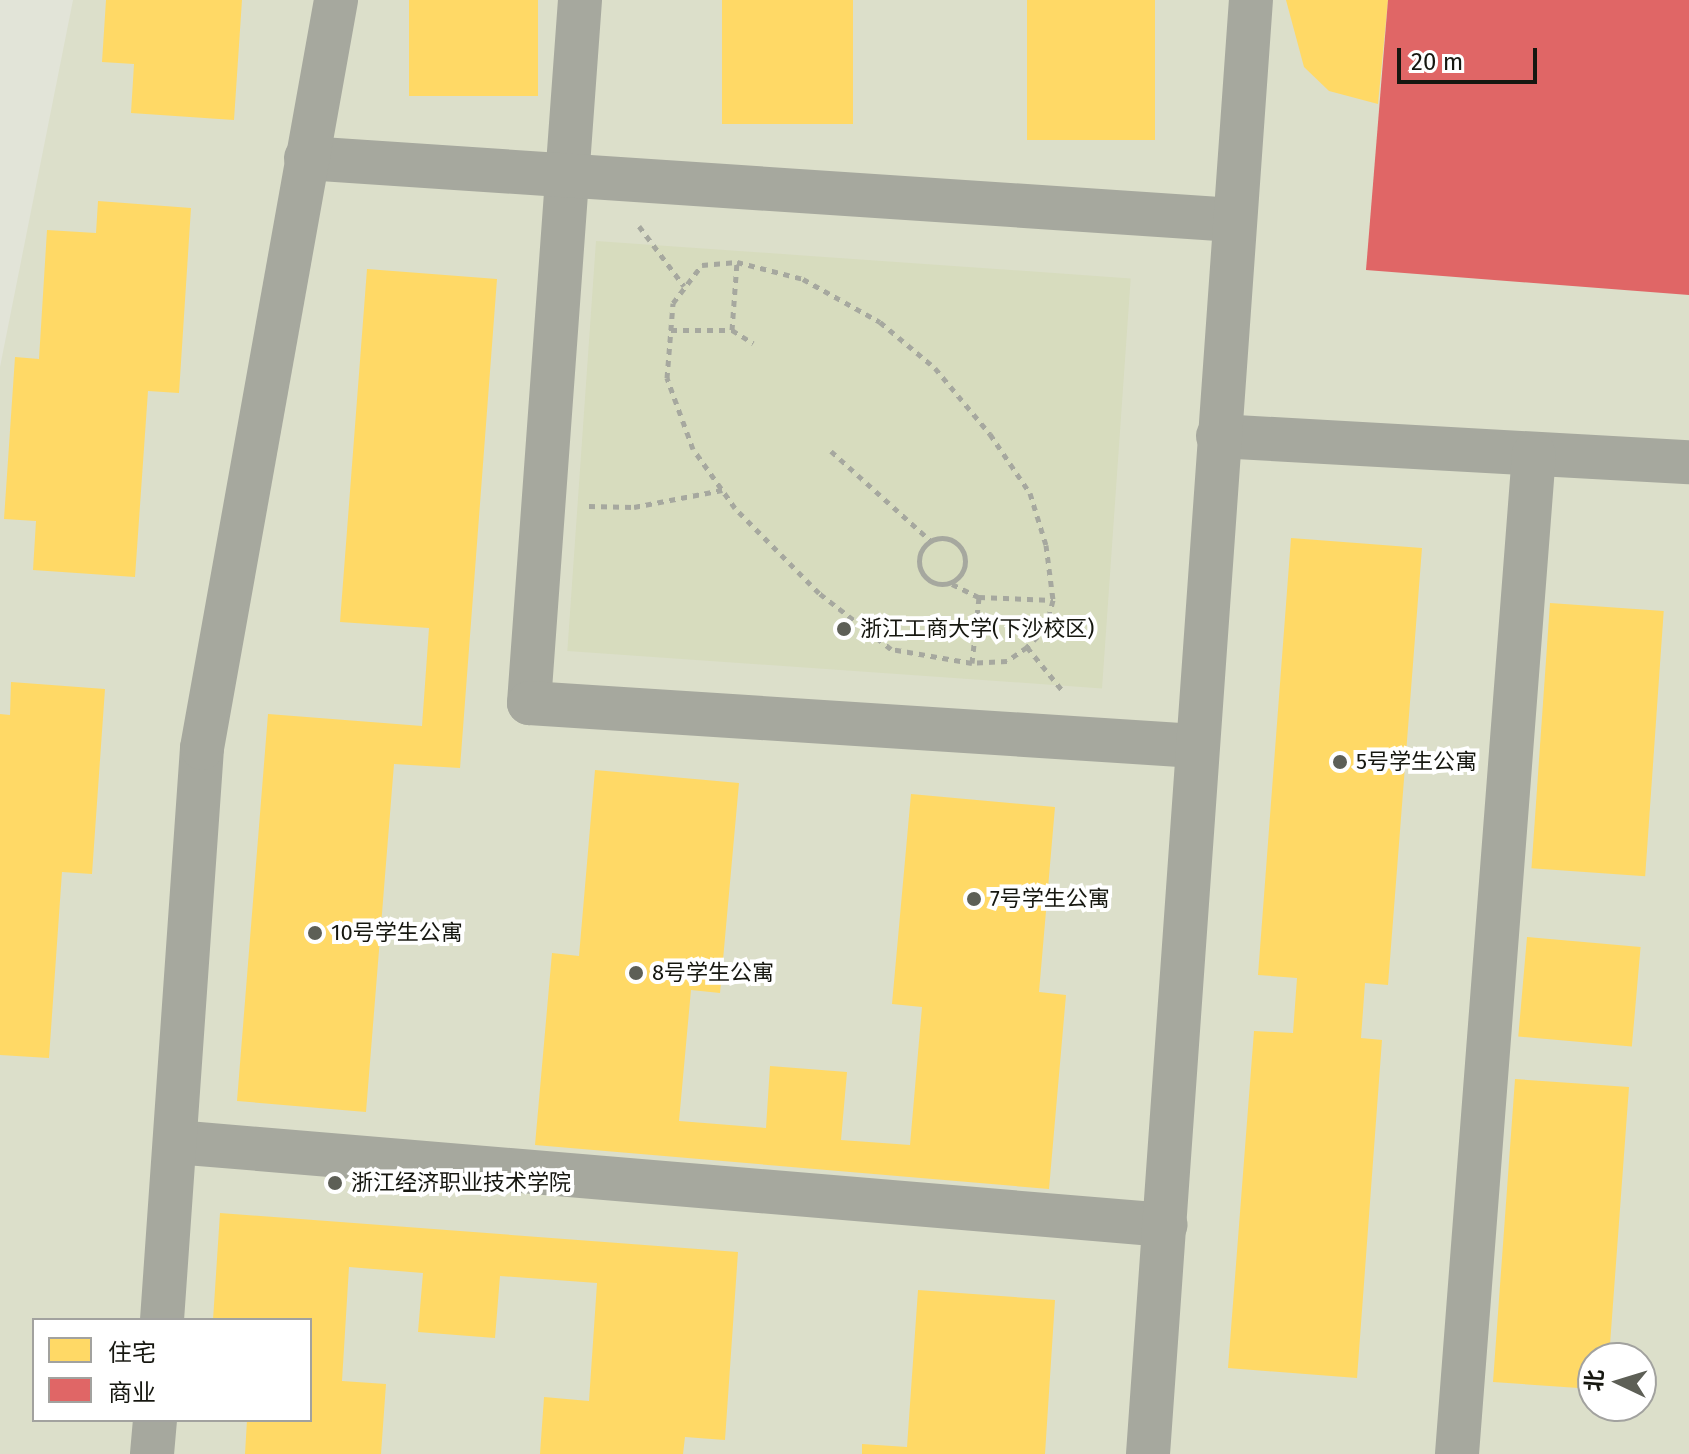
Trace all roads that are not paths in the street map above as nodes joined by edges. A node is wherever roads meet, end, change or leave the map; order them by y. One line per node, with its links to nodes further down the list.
1 (336, 0): 4 (street)
2 (580, 0): 5 (street)
3 (1251, 0): 6 (street)
4 (306, 158): 5 (street); 11 (street)
5 (585, 178): 6 (street); 10 (street)
6 (1234, 220): 7 (street)
7 (1218, 436): 8 (street); 10 (street)
8 (1534, 454): 9 (street); 17 (street)
9 (1689, 462)
10 (1196, 746): 12 (street)
11 (175, 1142): 12 (street); 13 (street)
12 (1166, 1225): 16 (street)
13 (162, 1318)
14 (155, 1422): 15 (street)
15 (152, 1454)
16 (1148, 1454)
17 (1457, 1454)

